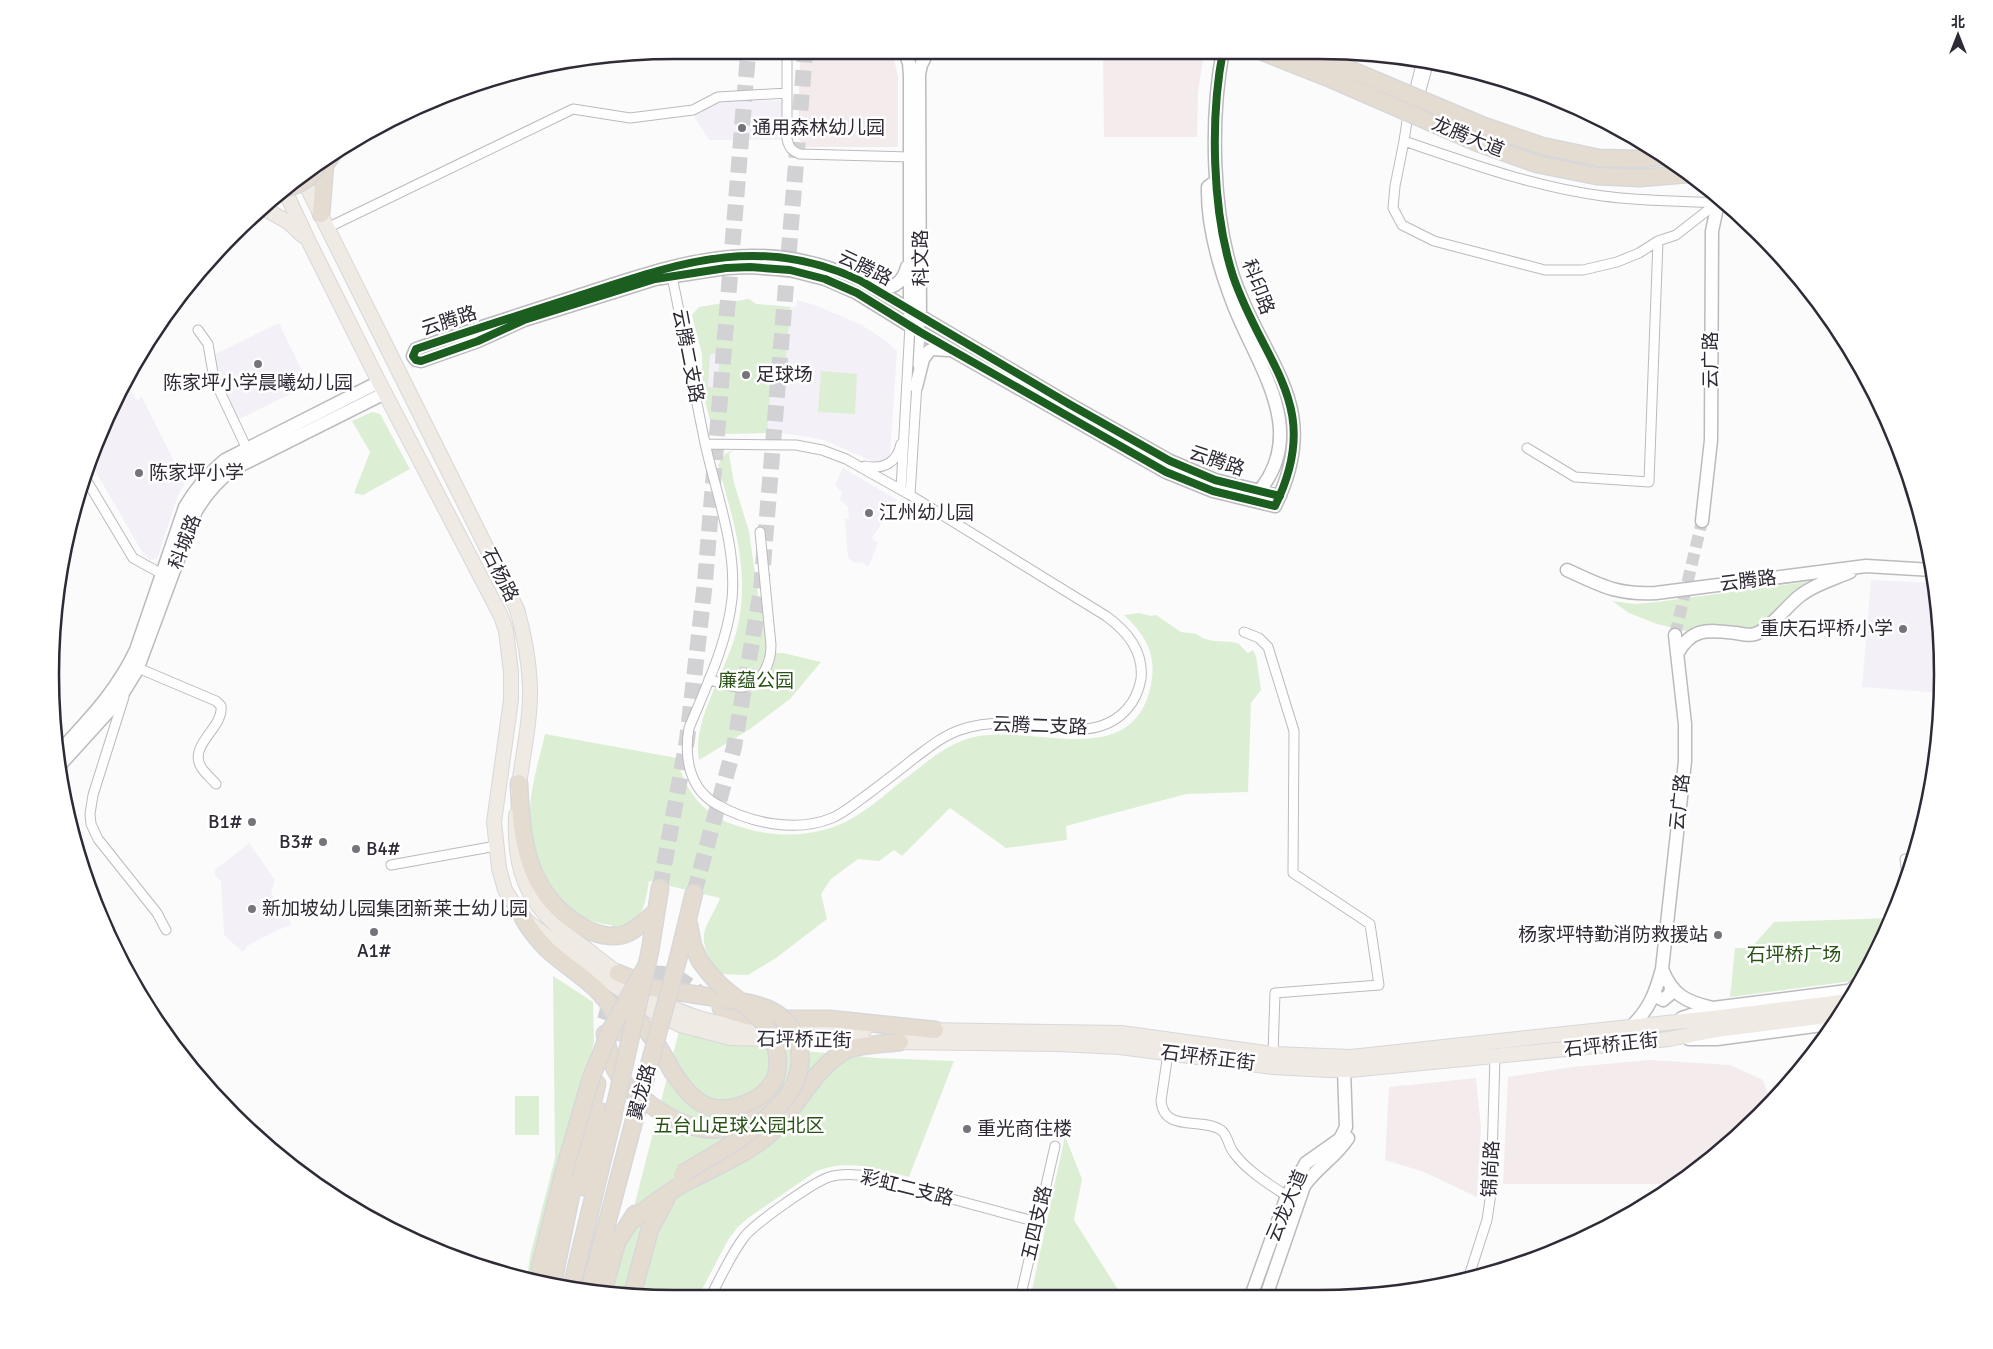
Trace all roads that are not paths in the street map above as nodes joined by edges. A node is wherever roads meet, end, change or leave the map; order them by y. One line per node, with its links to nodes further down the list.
1 (787, 59): 10 (street)
2 (906, 59): 12 (street, 科文路)
3 (924, 59): 29 (street, 科文路)
4 (1221, 59): 17 (street, 科印路)
5 (1289, 59): 9 (highway, 龙腾大道)
6 (1313, 59): 9 (highway, 龙腾大道)
7 (1420, 68): 11 (street)
8 (1427, 69): 11 (street)
9 (1334, 72): 13 (highway, 龙腾大道, bridge); 15 (highway, 龙腾大道, bridge)
10 (787, 93): 12 (street); 23 (street)
11 (1404, 141): 19 (street); 25 (street)
12 (910, 156): 26 (street, 科文路)
13 (1652, 158)
14 (324, 168): 23 (highway)
15 (1678, 175)
16 (305, 182): 23 (main road, 石杨路)
17 (1217, 192): 43 (street, 科印路); 44 (street, 科印路)
18 (288, 196): 24 (main road, 石杨路)
19 (1710, 201)
20 (1714, 204): 25 (street)
21 (1717, 206): 45 (street, 云广路)
22 (269, 212): 24 (main road)
23 (324, 221): 59 (main road, 石杨路)
24 (308, 240): 34 (main road, 石杨路)
25 (1658, 241): 37 (street)
26 (910, 257): 28 (street); 29 (street, 科文路)
27 (671, 272): 27 (street, 云腾路); 28 (street, 云腾路); 30 (street, 云腾路); 36 (street, 云腾二支路)
28 (861, 281): 29 (street, 云腾路)
29 (915, 313): 30 (street, 科文路); 43 (street, 云腾路)
30 (915, 328): 32 (street, 云腾路); 33 (street, 科文路); 35 (street, 科文路)
31 (198, 330): 38 (street)
32 (957, 353): 33 (street); 43 (street, 云腾路)
33 (916, 387): 42 (street, 科文路)
34 (382, 388): 38 (street, 科城路); 54 (street, 科城路); 61 (main road, 石杨路)
35 (906, 427): 39 (street); 41 (street, 科文路)
36 (705, 444): 39 (street, 云腾二支路); 55 (street, 云腾二支路)
37 (1527, 448)
38 (246, 449): 50 (street, 科城路)
39 (857, 464): 41 (street, 云腾二支路)
40 (89, 484): 50 (street)
41 (901, 489): 42 (street, 云腾二支路)
42 (910, 495): 55 (street, 云腾二支路)
43 (1254, 496): 44 (street, 云腾路)
44 (1277, 501)
45 (1702, 521)
46 (760, 532): 55 (street)
47 (1866, 566): 48 (street, 云腾路); 49 (street, 云腾路); 53 (street)
48 (1567, 570)
49 (1925, 570)
50 (162, 574): 57 (street, 科城路)
51 (1244, 632): 86 (street)
52 (1675, 635): 53 (street, 云广路)
53 (1677, 654): 70 (street, 云广路)
54 (138, 668): 56 (street, 科城路); 60 (street)
55 (709, 679)
56 (127, 687): 58 (street, 科城路); 68 (street)
57 (63, 747)
58 (65, 760)
59 (519, 783): 65 (highway); 71 (main road, 石杨路)
60 (216, 784)
61 (496, 846): 62 (street); 66 (main road, 石杨路)
62 (391, 865)
63 (660, 888): 65 (highway, 翼龙路)
64 (694, 893): 67 (highway, 翼龙路)
65 (656, 912): 69 (highway, 翼龙路)
66 (523, 918): 72 (highway)
67 (688, 919): 89 (highway, bridge); 100 (highway, 翼龙路, bridge)
68 (166, 930)
69 (649, 957): 90 (highway, 翼龙路, bridge); 96 (highway, bridge)
70 (1662, 969): 73 (street); 74 (street, 云广路)
71 (618, 973): 76 (highway); 82 (main road, 石坪桥正街)
72 (587, 974): 80 (highway); 84 (main road, 石坪桥正街); 89 (highway, bridge)
73 (1671, 988): 74 (street); 78 (street)
74 (1654, 995): 81 (street, 云广路)
75 (1844, 995): 78 (main road, 石坪桥正街)
76 (723, 1004): 82 (highway); 92 (highway, bridge)
77 (1832, 1014): 78 (main road, 石坪桥正街)
78 (1714, 1019): 81 (main road, 石坪桥正街); 83 (main road, 石坪桥正街)
79 (1825, 1025): 83 (street)
80 (610, 1027): 89 (highway, bridge); 90 (highway); 97 (highway)
81 (1631, 1027): 86 (main road, 石坪桥正街)
82 (935, 1030): 86 (main road, 石坪桥正街)
83 (1669, 1039): 87 (main road, 石坪桥正街)
84 (900, 1042): 85 (main road, 石坪桥正街); 92 (highway)
85 (1168, 1053): 88 (main road, 石坪桥正街); 93 (street)
86 (1273, 1054)
87 (1495, 1056): 88 (main road, 石坪桥正街); 95 (street, 锦尚路)
88 (1347, 1070): 93 (street, 云龙大道); 106 (street, 云龙大道)
89 (775, 1079)
90 (608, 1113): 98 (highway); 99 (highway, 翼龙路)
91 (1055, 1146): 94 (street, 五四支路)
92 (681, 1182): 101 (highway); 102 (highway)
93 (1288, 1196): 105 (street, 云龙大道)
94 (1037, 1222): 103 (street, 彩虹二支路); 104 (street, 五四支路)
95 (1470, 1271)
96 (540, 1275)
97 (554, 1278)
98 (561, 1279)
99 (573, 1281)
100 (592, 1285)
101 (604, 1286)
102 (634, 1289)
103 (714, 1290)
104 (1022, 1290)
105 (1253, 1290)
106 (1268, 1290)

